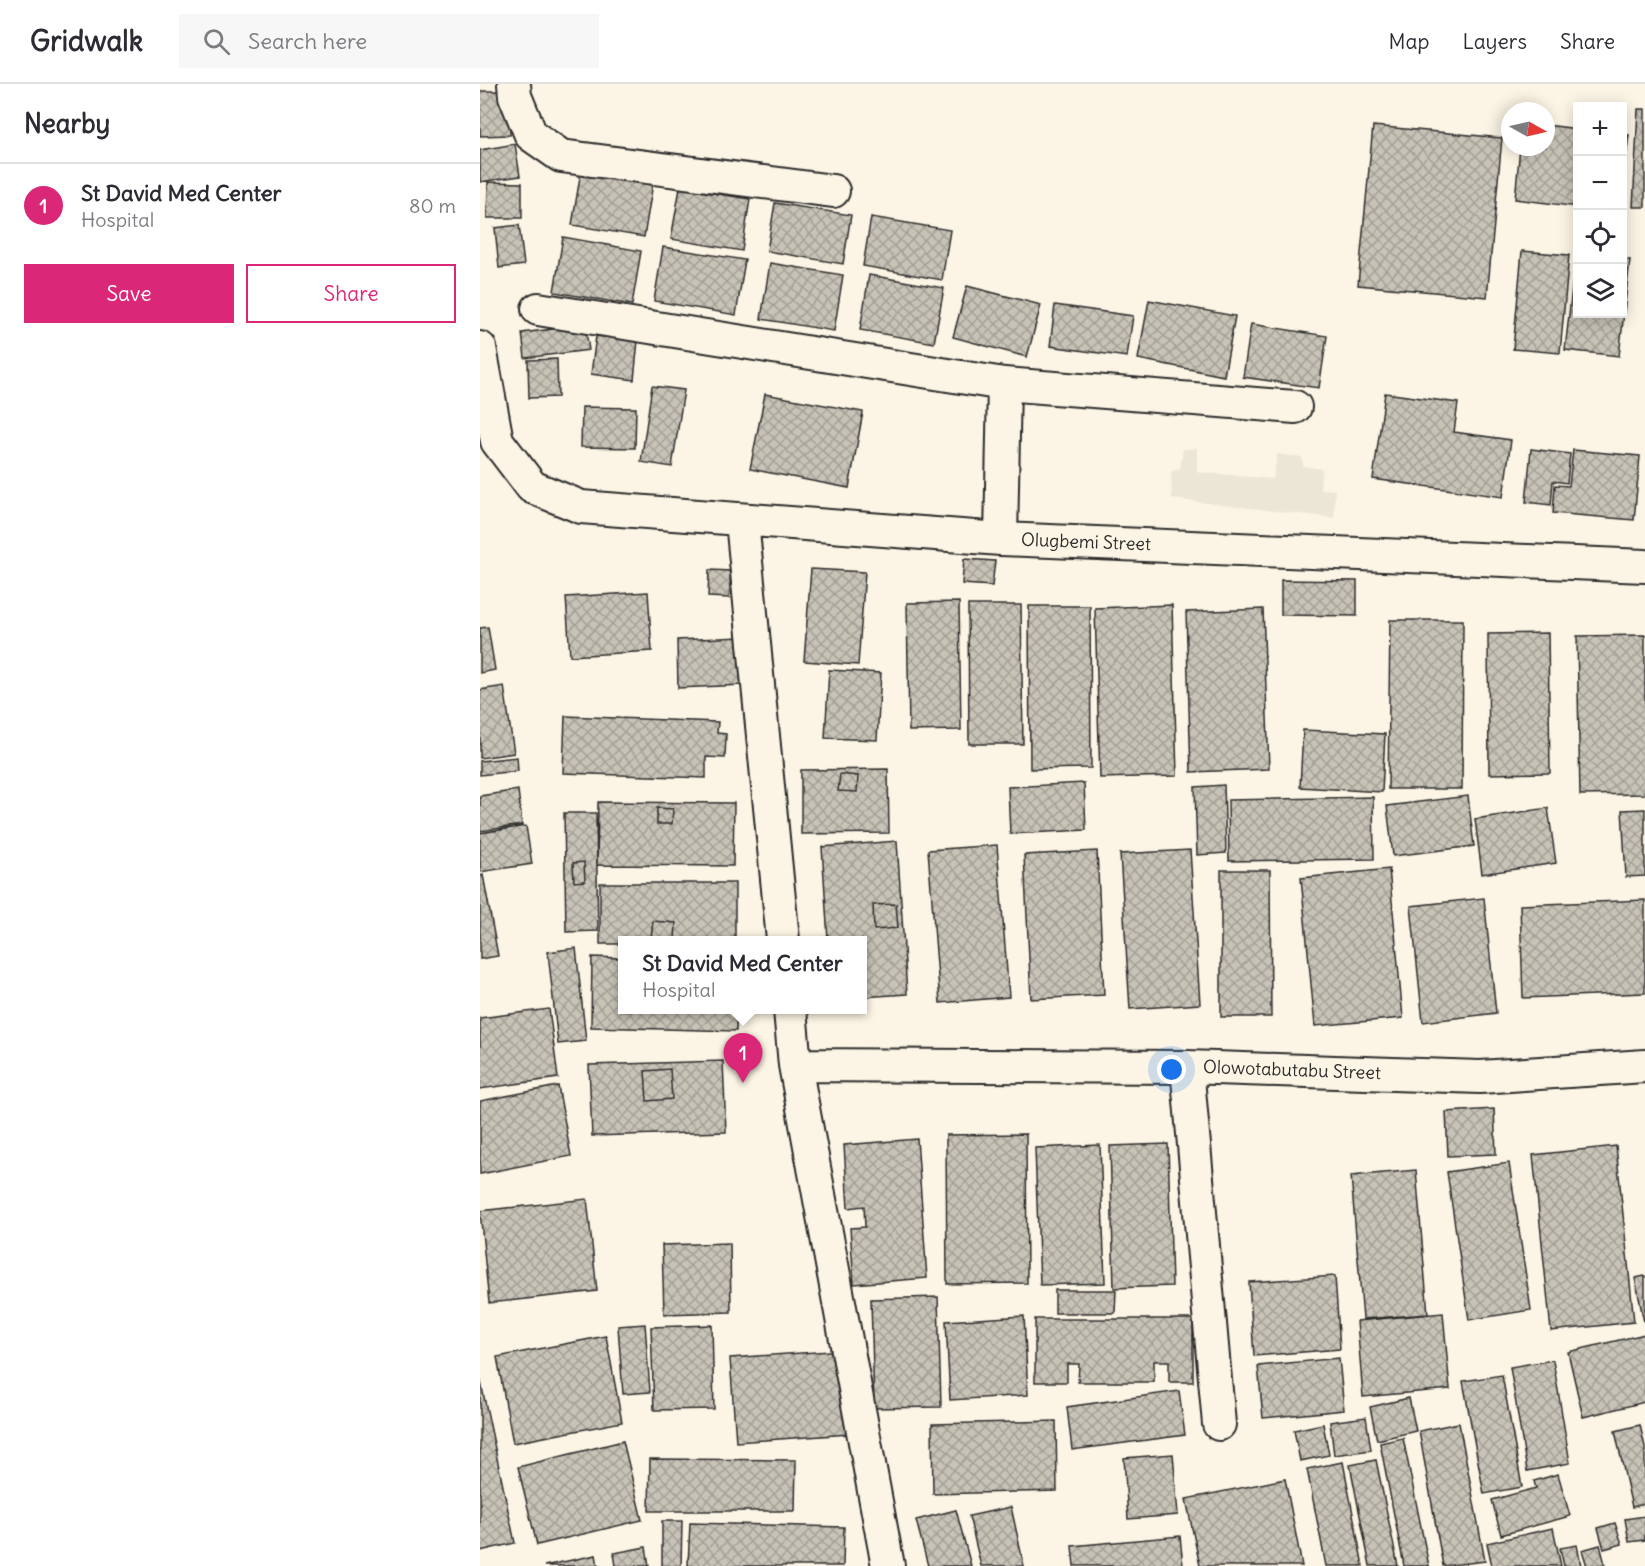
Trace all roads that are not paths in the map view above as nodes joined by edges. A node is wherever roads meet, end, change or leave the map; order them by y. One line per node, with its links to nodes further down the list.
1 (514, 84): 2 (street)
2 (832, 191)
3 (538, 309): 5 (street)
4 (480, 348): 7 (street, Olugbemi Street)
5 (1004, 384): 6 (street); 8 (street)
6 (1295, 407)
7 (742, 521): 8 (street, Olugbemi Street); 10 (street)
8 (1001, 539): 9 (street, Olugbemi Street)
9 (1645, 566)
10 (783, 936)
11 (790, 1014): 12 (street)
12 (795, 1065): 14 (street, Olowotabutabu Street); 16 (street)
13 (1645, 1066): 14 (street, Olowotabutabu Street)
14 (1187, 1067): 15 (street)
15 (1219, 1424)
16 (888, 1566)

